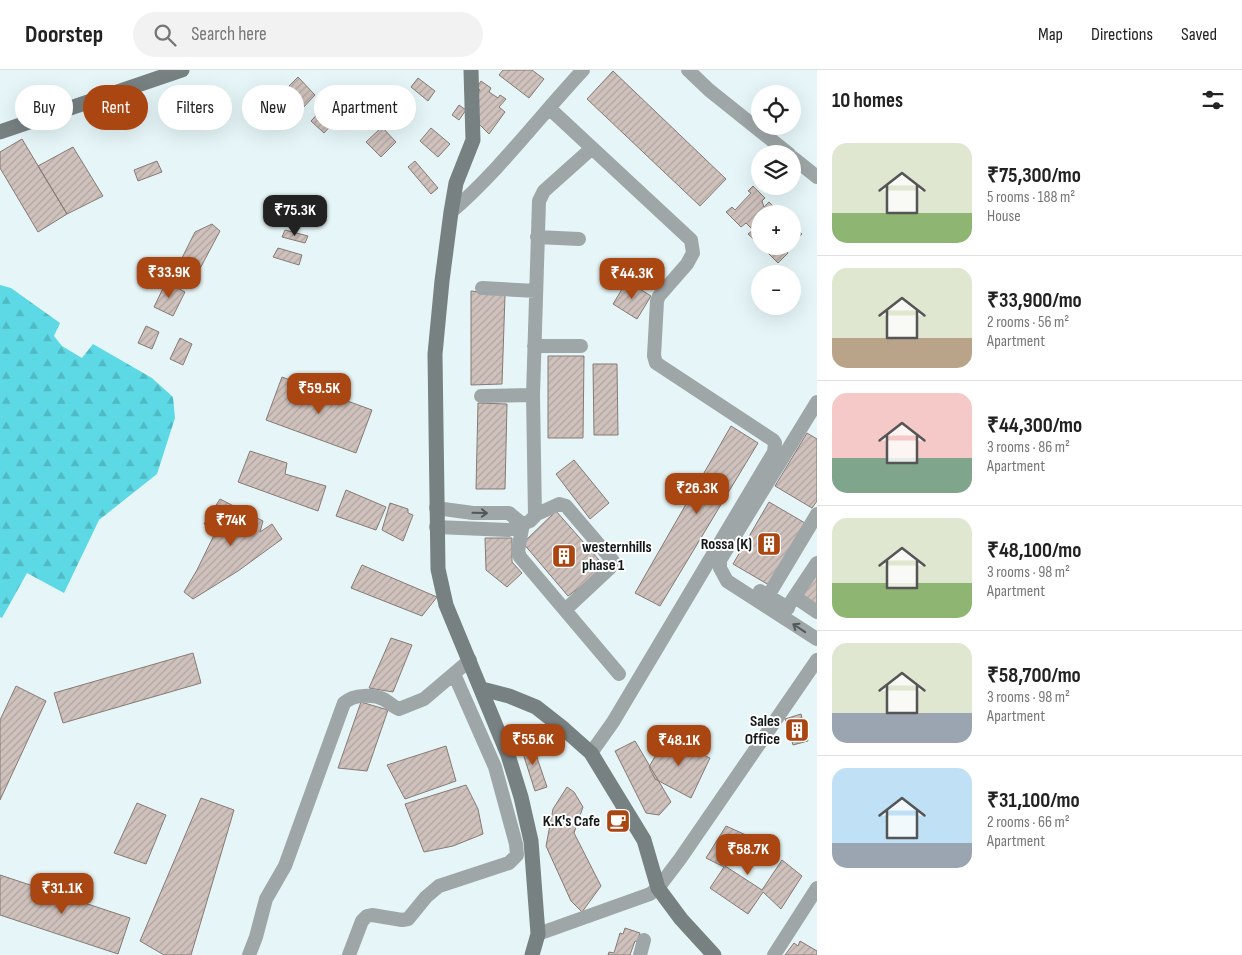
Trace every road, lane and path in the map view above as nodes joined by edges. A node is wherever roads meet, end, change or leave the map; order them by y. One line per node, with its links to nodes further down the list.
1 (182, 70): 6 (street)
2 (471, 70): 11 (street)
3 (583, 70): 5 (street)
4 (688, 70): 7 (street)
5 (549, 108): 8 (street); 11 (street)
6 (0, 132)
7 (778, 145)
8 (591, 148): 12 (street); 38 (street)
9 (801, 164): 10 (street)
10 (817, 177)
11 (451, 212): 21 (street)
12 (537, 237): 13 (street); 15 (street)
13 (579, 239)
14 (482, 288): 15 (street)
15 (536, 291): 16 (street)
16 (534, 346): 17 (street); 19 (street)
17 (580, 346)
18 (481, 396): 19 (street)
19 (534, 396): 23 (street)
20 (817, 402): 27 (street)
21 (436, 508): 24 (street, one-way to 24); 25 (street)
22 (817, 514): 28 (street)
23 (536, 515): 24 (street); 30 (street)
24 (522, 523): 25 (street); 30 (street)
25 (436, 527): 33 (street)
26 (817, 563): 29 (street)
27 (720, 568): 28 (street); 29 (street)
28 (768, 596): 29 (street)
29 (788, 607): 31 (street); 32 (street, one-way to 29)
30 (565, 610): 36 (street)
31 (817, 612)
32 (817, 640)
33 (470, 660): 35 (street); 37 (street)
34 (817, 660): 39 (street)
35 (454, 674): 43 (street); 44 (street)
36 (619, 674)
37 (482, 689): 38 (street); 41 (street)
38 (591, 754): 39 (street)
39 (658, 888): 41 (street); 47 (street)
40 (817, 888): 48 (street)
41 (538, 934): 45 (street)
42 (644, 940): 46 (street)
43 (249, 955)
44 (349, 955)
45 (532, 955)
46 (640, 955)
47 (714, 955)
48 (774, 955)

